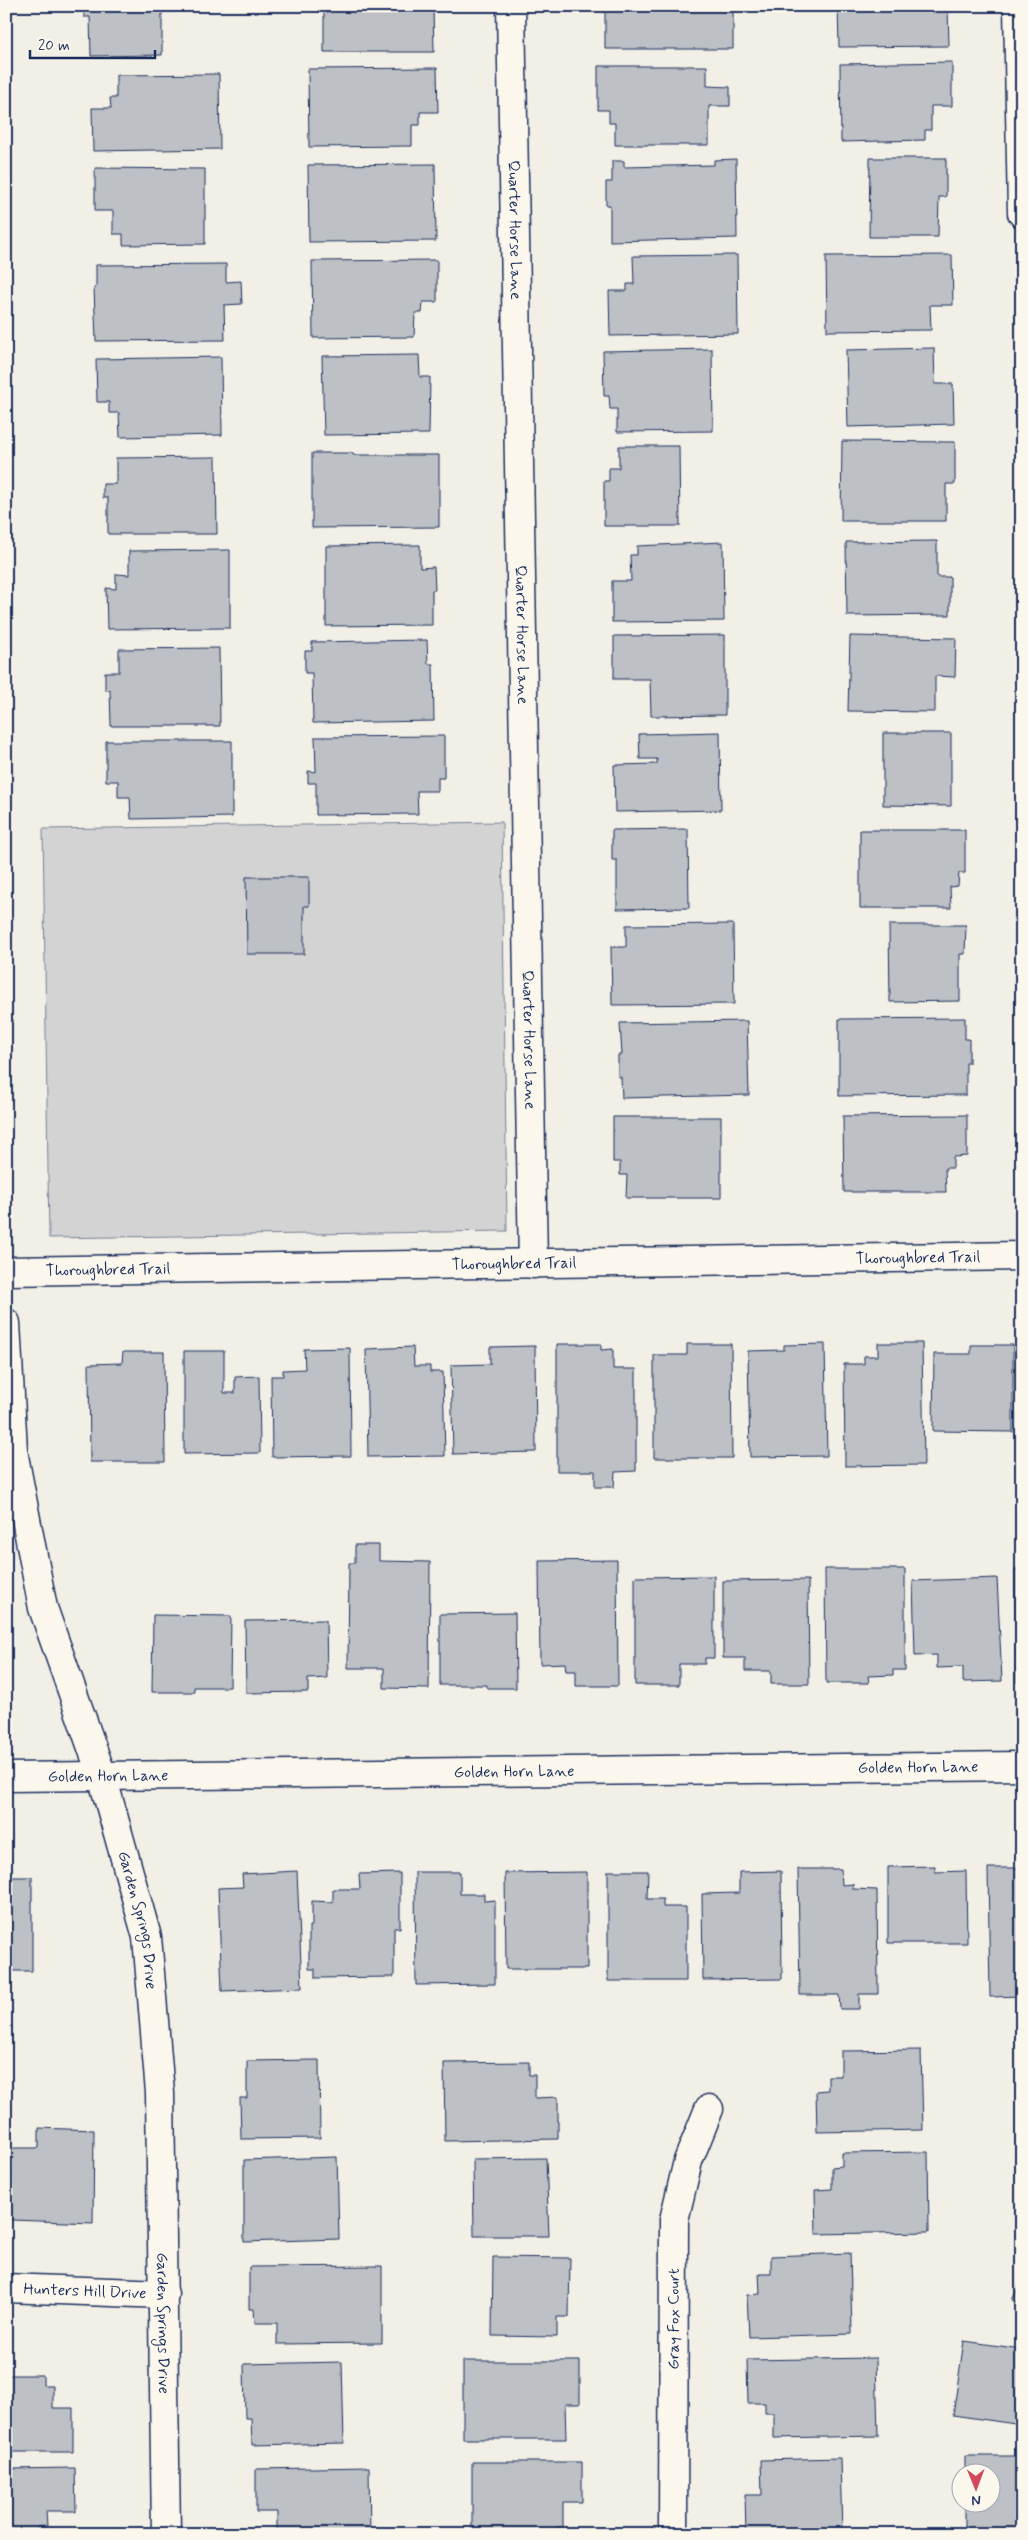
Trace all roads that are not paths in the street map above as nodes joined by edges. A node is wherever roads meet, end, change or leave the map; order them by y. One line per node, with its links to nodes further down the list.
1 (511, 6): 5 (street, Quarter Horse Lane)
2 (1018, 6): 3 (street)
3 (1022, 213)
4 (1022, 1256): 5 (street, Thoroughbred Trail)
5 (533, 1264): 6 (street, Thoroughbred Trail)
6 (6, 1271)
7 (6, 1323): 9 (street, Garden Springs Drive)
8 (1022, 1766): 9 (street, Golden Horn Lane)
9 (102, 1776): 10 (street, Golden Horn Lane); 13 (street, Garden Springs Drive)
10 (6, 1777)
11 (709, 2109): 15 (street, Gray Fox Court)
12 (6, 2288): 13 (street, Hunters Hill Drive)
13 (164, 2294): 14 (street, Garden Springs Drive)
14 (166, 2534)
15 (673, 2534)

